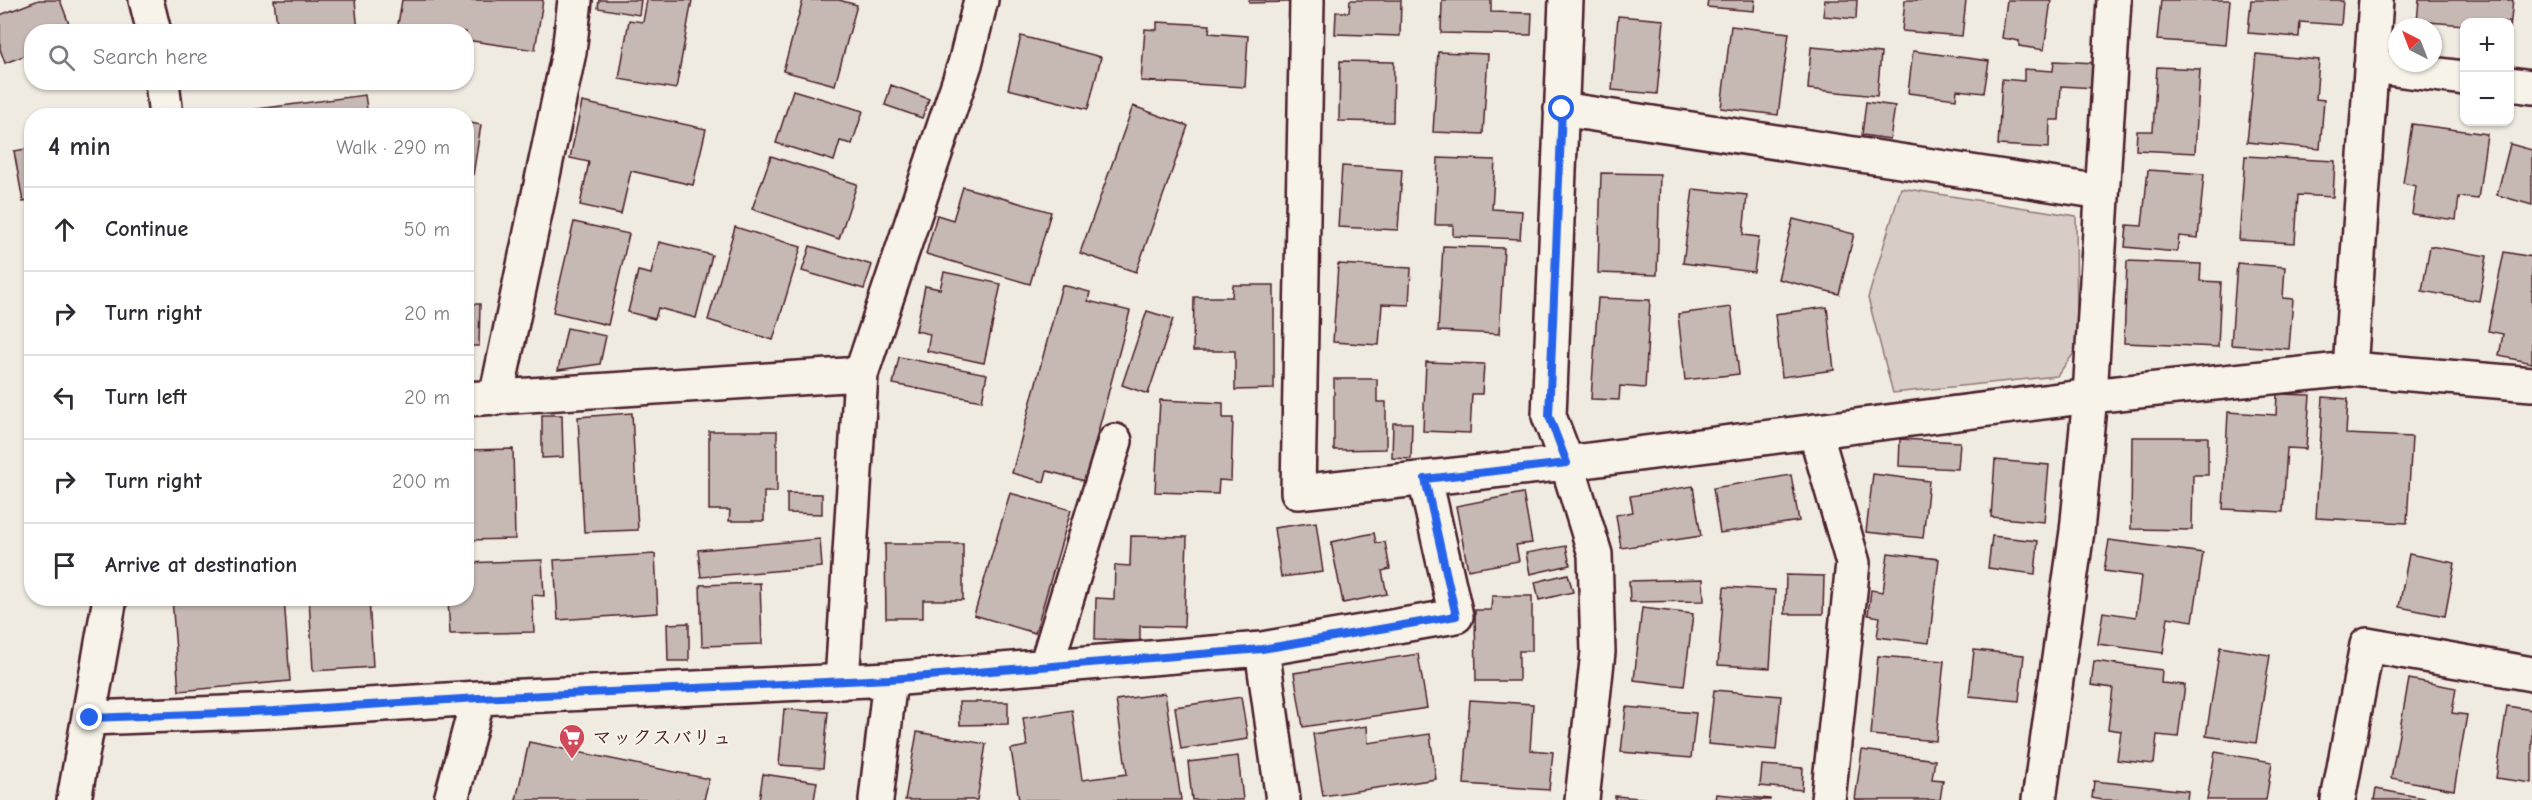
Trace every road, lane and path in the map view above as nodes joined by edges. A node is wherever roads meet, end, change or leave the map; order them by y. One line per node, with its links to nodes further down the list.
1 (146, 0): 8 (street)
2 (575, 0): 21 (street)
3 (981, 0): 18 (street)
4 (1307, 0): 25 (street)
5 (1566, 0): 15 (street)
6 (2114, 0): 16 (street)
7 (2376, 0): 9 (street)
8 (152, 24)
9 (2371, 66): 10 (street); 17 (street)
10 (2460, 77)
11 (2514, 85): 12 (street)
12 (2532, 87)
13 (163, 90): 14 (street)
14 (165, 108)
15 (1562, 109): 16 (street); 24 (street)
16 (2102, 192): 20 (street)
17 (2350, 369): 19 (street); 20 (street)
18 (861, 374): 21 (street); 31 (street)
19 (2532, 384)
20 (2090, 396): 22 (street); 40 (street)
21 (481, 398)
22 (1815, 431): 24 (street); 39 (street)
23 (1114, 441): 28 (street)
24 (1567, 463): 25 (street); 38 (street)
25 (1425, 479): 27 (street)
26 (109, 606): 33 (street)
27 (1262, 649): 28 (street); 37 (street)
28 (1046, 666): 30 (street)
29 (2532, 674): 41 (street)
30 (890, 679): 31 (street); 36 (street)
31 (842, 682): 32 (street)
32 (478, 698): 33 (street); 35 (street)
33 (90, 718): 34 (street)
34 (74, 800)
35 (451, 800)
36 (876, 800)
37 (1283, 800)
38 (1582, 800)
39 (1828, 800)
40 (2039, 800)
41 (2338, 800)

